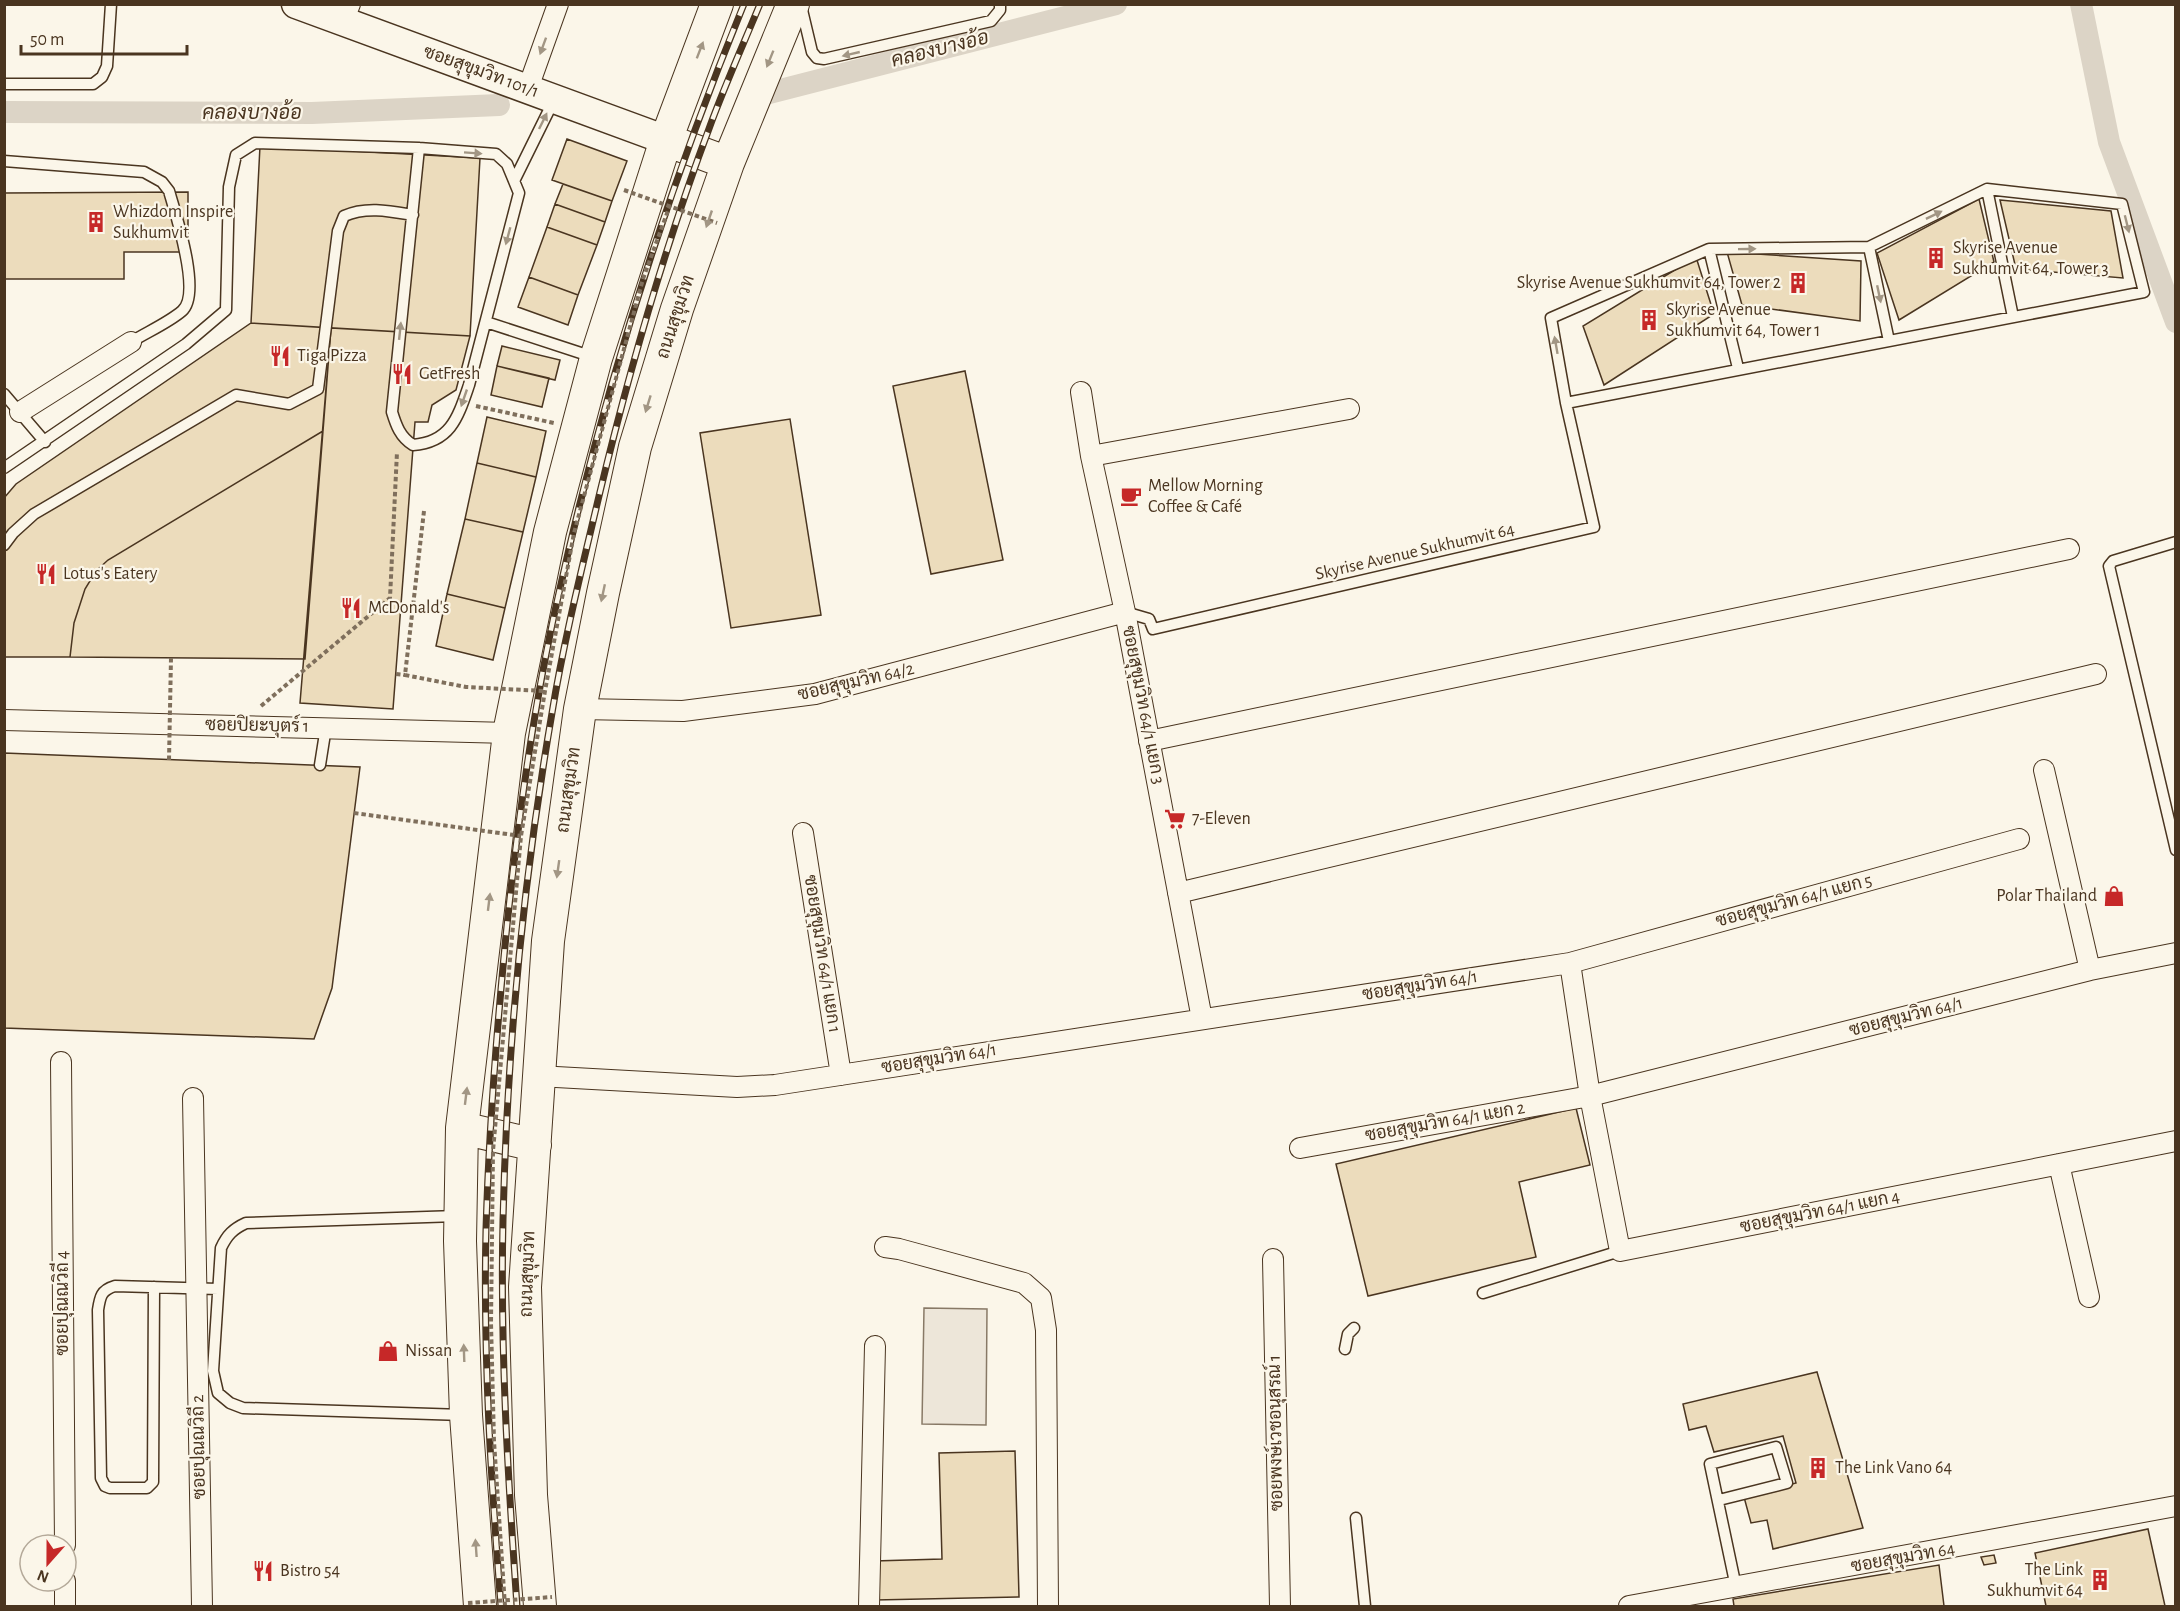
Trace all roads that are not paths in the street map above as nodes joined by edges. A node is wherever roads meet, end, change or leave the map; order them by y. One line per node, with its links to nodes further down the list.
1 (111, 4): 9 (lane)
2 (296, 4): 8 (street, ซอยสุขุมวิท 101/1)
3 (558, 4): 10 (street, one-way to 10)
4 (717, 4): 12 (main road, one-way to 4)
5 (793, 4): 15 (main road, ถนนสุขุมวิท, one-way to 15)
6 (804, 4): 7 (lane, one-way to 6)
7 (1000, 4)
8 (346, 13): 10 (street, ซอยสุขุมวิท 101/1)
9 (4, 84)
10 (528, 88): 11 (street, ซอยสุขุมวิท 101/1)
11 (554, 99): 12 (street, ซอยสุขุมวิท 101/1); 16 (lane, one-way to 11)
12 (666, 140): 15 (main road); 25 (main road)
13 (419, 148): 16 (lane, one-way to 16); 18 (lane); 32 (lane)
14 (4, 161): 24 (lane)
15 (728, 163): 40 (main road, ถนนสุขุมวิท, one-way to 40)
16 (515, 179): 22 (lane, one-way to 22)
17 (1987, 189): 19 (lane, one-way to 17); 21 (lane); 21 (lane, one-way to 21)
18 (413, 214): 22 (lane, one-way to 18); 36 (lane)
19 (1869, 247): 20 (lane, one-way to 19); 23 (lane, one-way to 23)
20 (1709, 249): 26 (lane); 29 (lane, one-way to 20)
21 (2013, 317): 23 (lane)
22 (486, 322): 25 (lane)
23 (1888, 341): 26 (lane)
24 (131, 342): 31 (street)
25 (596, 358): 43 (main road)
26 (1738, 368): 29 (lane)
27 (1081, 392): 33 (street, ซอยสุขุมวิท 64/1 แยก 3)
28 (4, 394): 31 (lane)
29 (1566, 402): 38 (lane, Skyrise Avenue Sukhumvit 64)
30 (1349, 409): 33 (street)
31 (20, 412): 32 (lane)
32 (45, 442): 34 (lane)
33 (1091, 456): 38 (street, ซอยสุขุมวิท 64/1 แยก 3)
34 (4, 468)
35 (2175, 542): 49 (lane)
36 (4, 545)
37 (2069, 549): 44 (street)
38 (1125, 612): 40 (street, ซอยสุขุมวิท 64/2); 44 (street, ซอยสุขุมวิท 64/1 แยก 3)
39 (2096, 674): 50 (street)
40 (580, 709): 57 (main road, ถนนสุขุมวิท, one-way to 57)
41 (4, 720): 42 (street, ซอยปิยะบุตร์ 1)
42 (326, 727): 43 (street, ซอยปิยะบุตร์ 1); 45 (lane)
43 (509, 733): 60 (main road, one-way to 43)
44 (1149, 741): 50 (street, ซอยสุขุมวิท 64/1 แยก 3)
45 (320, 765)
46 (2044, 770): 53 (street)
47 (802, 833): 56 (street, ซอยสุขุมวิท 64/1 แยก 1)
48 (2019, 839): 52 (street, ซอยสุขุมวิท 64/1 แยก 5)
49 (2175, 850)
50 (1178, 893): 54 (street, ซอยสุขุมวิท 64/1 แยก 3)
51 (2175, 953): 53 (street, ซอยสุขุมวิท 64/1)
52 (1570, 963): 54 (street, ซอยสุขุมวิท 64/1); 58 (street)
53 (2090, 970): 58 (street, ซอยสุขุมวิท 64/1)
54 (1203, 1019): 56 (street, ซอยสุขุมวิท 64/1)
55 (61, 1062): 81 (street, ซอยปุณณวิถี 4)
56 (841, 1075): 57 (street, ซอยสุขุมวิท 64/1)
57 (538, 1076): 62 (main road, ถนนสุขุมวิท)
58 (1590, 1096): 63 (street, ซอยสุขุมวิท 64/1 แยก 2); 67 (street)
59 (193, 1098): 70 (street, ซอยปุณณวิถี 2)
60 (462, 1128): 62 (main road); 65 (main road)
61 (2175, 1141): 64 (street, ซอยสุขุมวิท 64/1 แยก 4)
62 (535, 1145): 83 (main road, ถนนสุขุมวิท)
63 (1300, 1148)
64 (2059, 1164): 67 (street, ซอยสุขุมวิท 64/1 แยก 4); 73 (street)
65 (460, 1216): 71 (lane); 77 (main road, one-way to 65)
66 (885, 1247): 87 (street)
67 (1620, 1251): 72 (lane)
68 (1273, 1259): 88 (street, ซอยพงษ์เวชอนุสรณ์ 1)
69 (154, 1287): 69 (lane); 70 (lane)
70 (196, 1288): 71 (lane); 85 (street, ซอยปุณณวิถี 2)
71 (218, 1289): 77 (lane)
72 (1483, 1293)
73 (2089, 1297)
74 (1354, 1328): 76 (lane)
75 (875, 1346): 86 (street)
76 (1345, 1349)
77 (466, 1415): 84 (main road, one-way to 77)
78 (1719, 1500): 78 (lane); 82 (lane)
79 (2175, 1506): 82 (street, ซอยสุขุมวิท 64)
80 (1356, 1518): 89 (lane)
81 (65, 1533)
82 (1736, 1587): 90 (street, ซอยสุขุมวิท 64)
83 (546, 1602)
84 (484, 1603)
85 (202, 1606)
86 (869, 1606)
87 (1048, 1606)
88 (1280, 1606)
89 (1365, 1606)
90 (1629, 1606)

